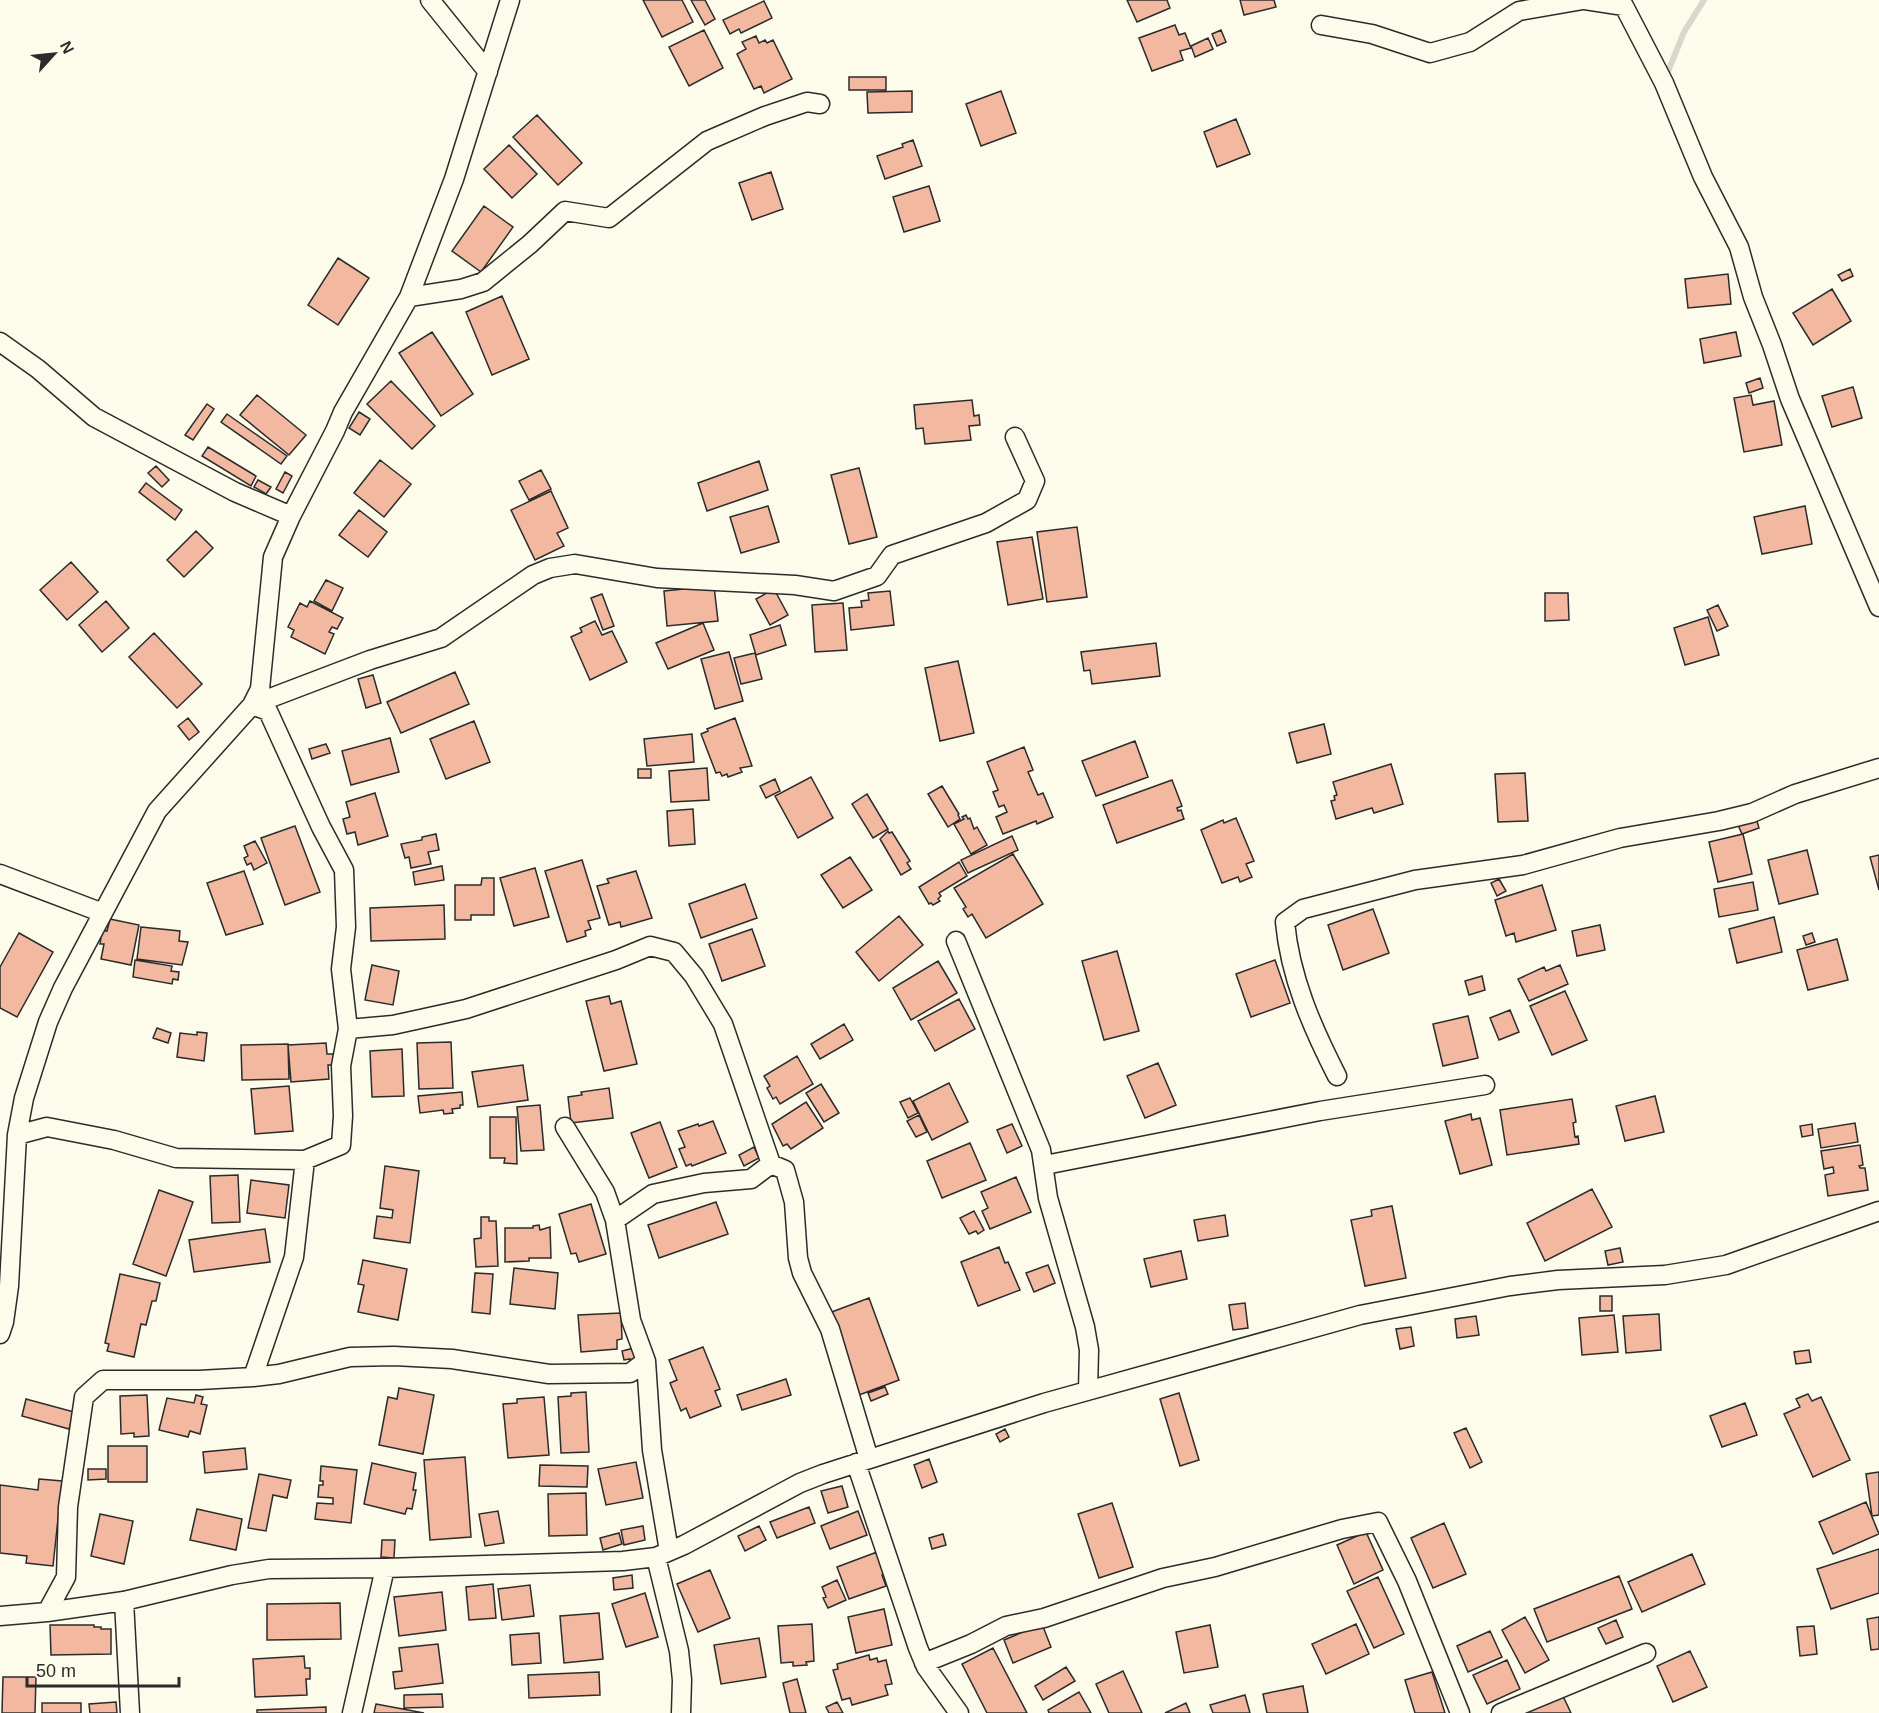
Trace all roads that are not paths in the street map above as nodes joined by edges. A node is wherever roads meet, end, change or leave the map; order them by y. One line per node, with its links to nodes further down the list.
1 (430, 0): 5 (street)
2 (510, 0): 5 (street)
3 (1584, 0): 4 (street); 11 (street)
4 (1321, 25)
5 (488, 72): 7 (street)
6 (820, 104): 7 (street)
7 (409, 297): 10 (street)
8 (0, 342): 10 (street)
9 (1015, 437): 12 (street)
10 (291, 516): 12 (street)
11 (1879, 607)
12 (252, 705): 15 (street); 17 (street)
13 (1879, 768): 18 (street)
14 (0, 874): 15 (street)
15 (103, 913): 21 (street)
16 (956, 942): 24 (street)
17 (348, 1029): 22 (street); 23 (street)
18 (1337, 1076)
19 (1485, 1085): 24 (street)
20 (566, 1127): 26 (street)
21 (17, 1135): 22 (street); 27 (street)
22 (305, 1160): 29 (street)
23 (771, 1164): 26 (street); 31 (street)
24 (1045, 1165): 30 (street)
25 (1879, 1211): 30 (street)
26 (615, 1220): 28 (street)
27 (0, 1334)
28 (646, 1361): 29 (street); 32 (street)
29 (253, 1377): 35 (street)
30 (1088, 1390): 31 (street)
31 (863, 1461): 32 (street); 38 (street)
32 (663, 1554): 33 (street); 41 (street)
33 (385, 1568): 34 (street); 40 (street)
34 (124, 1601): 35 (street); 39 (street)
35 (47, 1612): 36 (street)
36 (0, 1616)
37 (1646, 1653): 44 (street)
38 (924, 1663): 42 (street); 43 (street)
39 (130, 1713)
40 (352, 1713)
41 (681, 1713)
42 (959, 1713)
43 (1460, 1713)
44 (1502, 1713)

